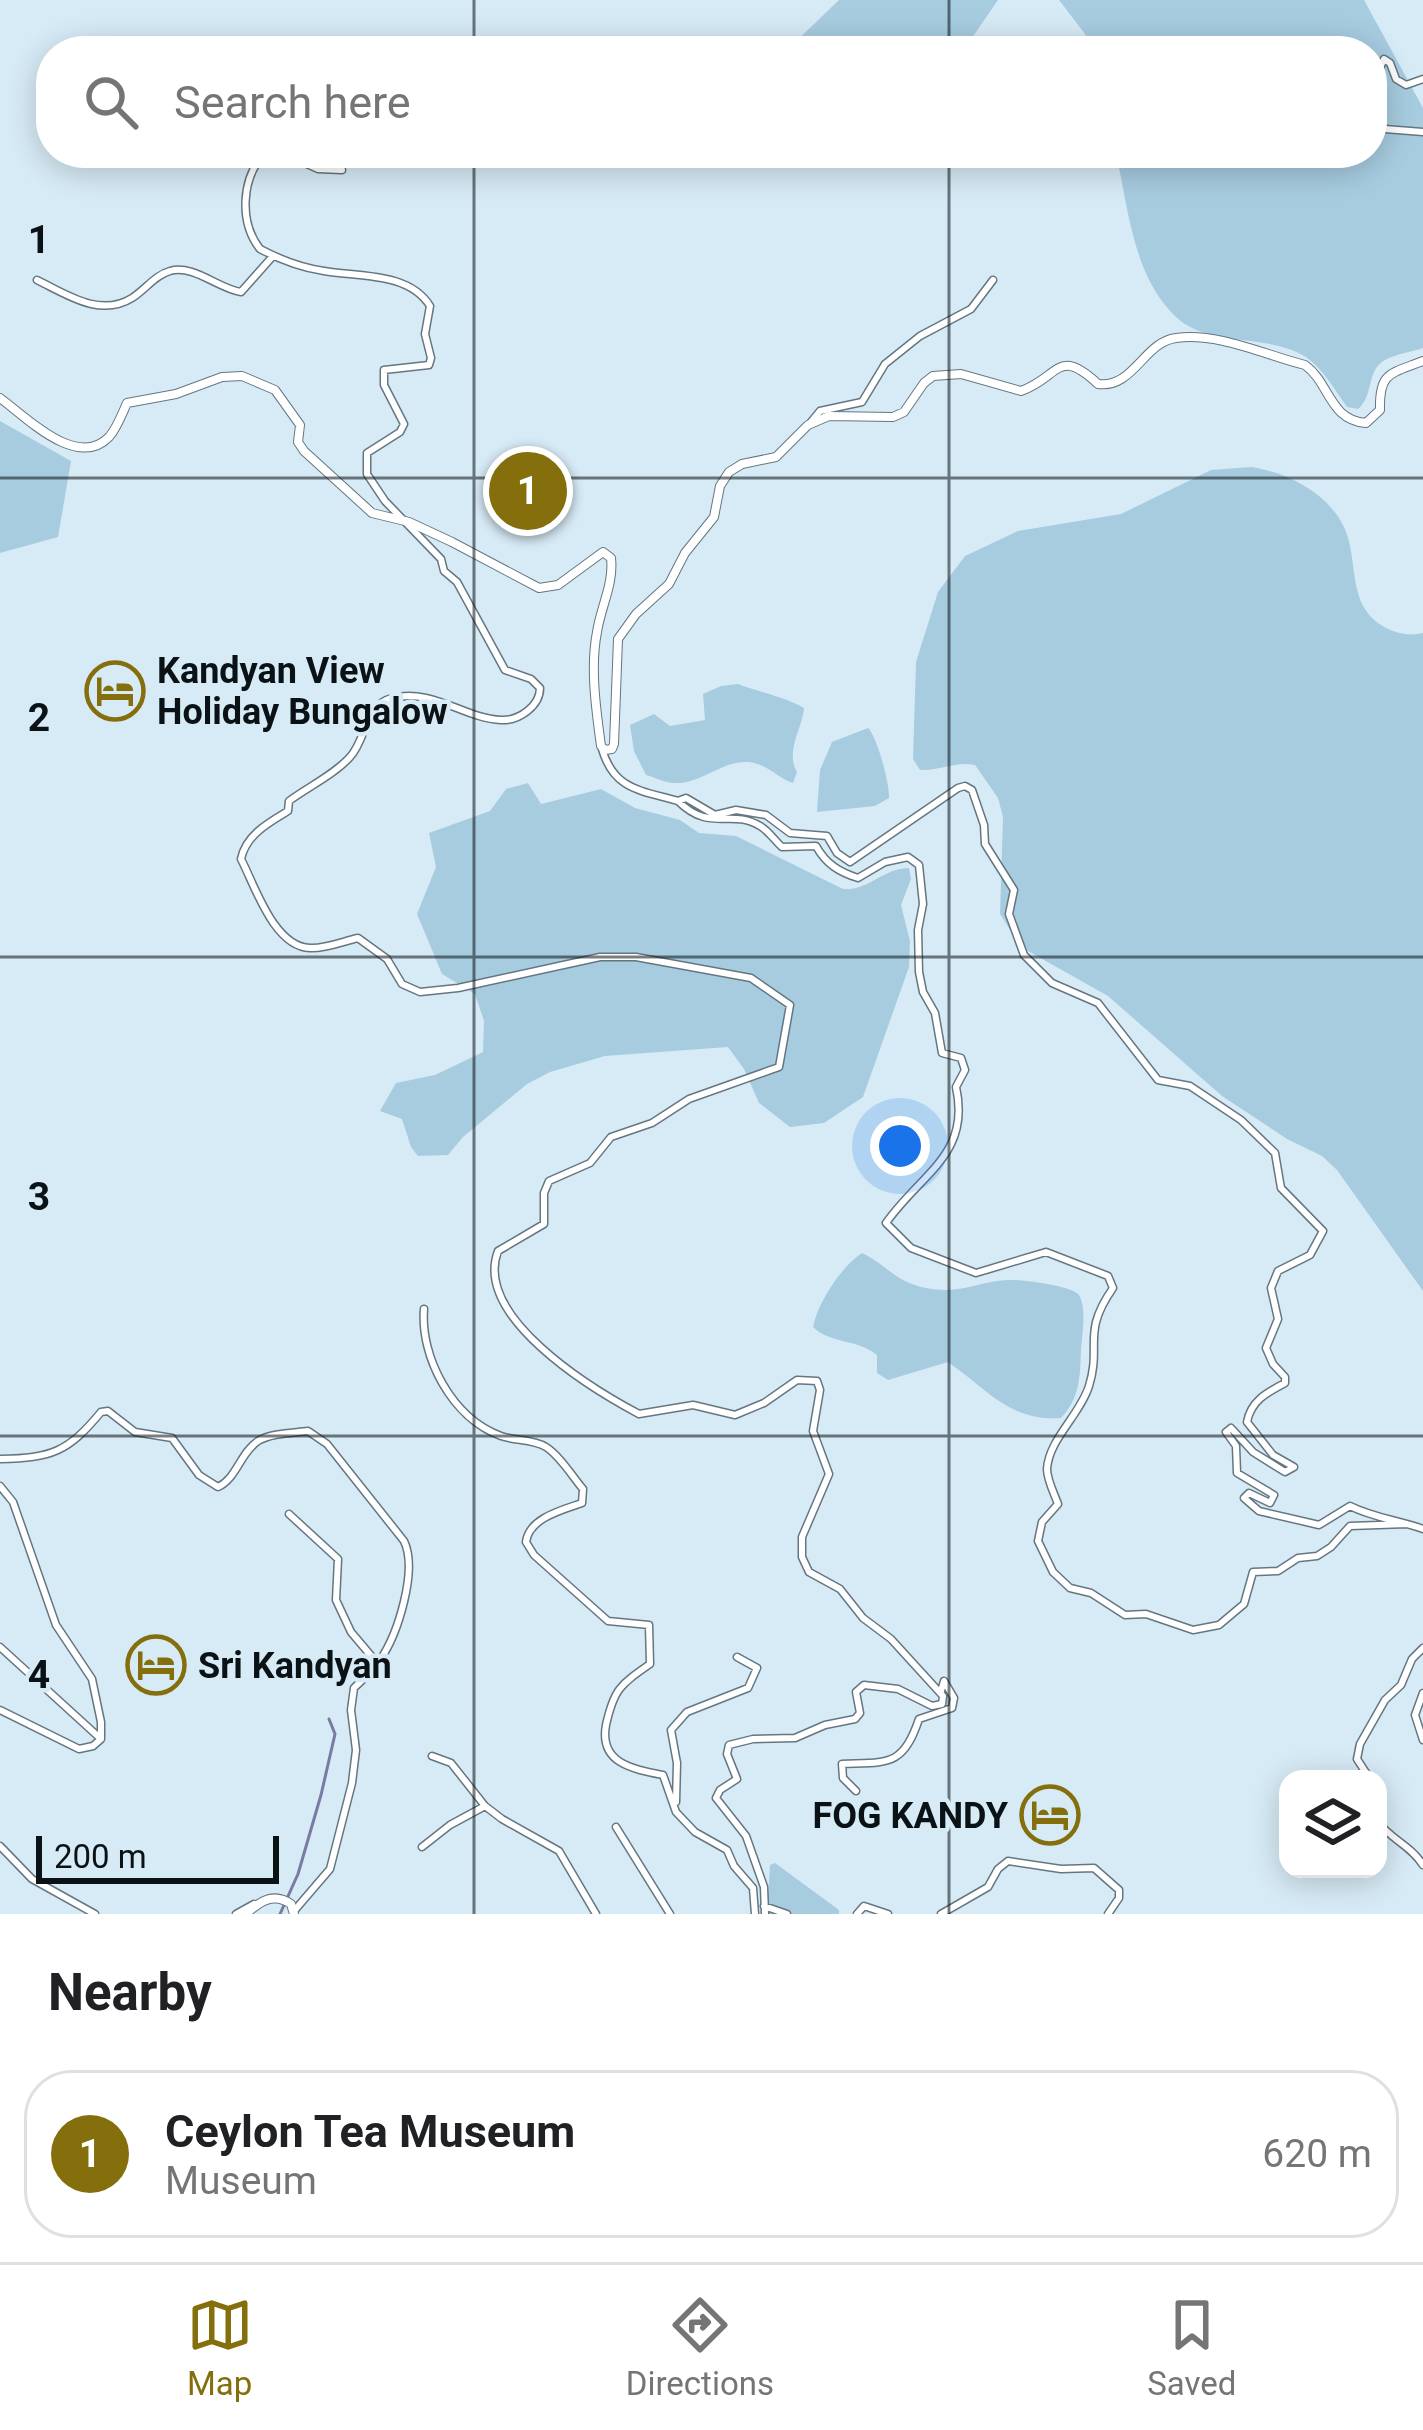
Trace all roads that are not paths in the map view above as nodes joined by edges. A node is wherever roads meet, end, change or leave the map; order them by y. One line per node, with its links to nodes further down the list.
1 (1387, 61): 2 (street)
2 (1423, 79)
3 (1387, 129): 4 (street)
4 (1423, 132)
5 (254, 168): 8 (street)
6 (316, 168): 7 (street)
7 (342, 170)
8 (273, 256): 9 (street); 14 (street)
9 (37, 280)
10 (993, 280): 13 (street)
11 (1423, 362): 13 (street)
12 (0, 398): 14 (street)
13 (808, 425): 15 (street)
14 (409, 522): 15 (street); 27 (street)
15 (601, 746): 16 (street)
16 (678, 801): 21 (street); 21 (street)
17 (424, 1309): 36 (street)
18 (0, 1459): 26 (street)
19 (0, 1486): 30 (street)
20 (289, 1514): 26 (street)
21 (1407, 1524): 22 (street)
22 (1423, 1529)
23 (0, 1647): 30 (street)
24 (1423, 1648): 33 (street)
25 (737, 1657): 36 (street)
26 (378, 1664): 43 (street)
27 (941, 1690): 34 (street); 44 (street)
28 (1423, 1694): 31 (street)
29 (0, 1710): 30 (street)
30 (101, 1739)
31 (1423, 1740)
32 (432, 1756): 35 (street)
33 (1364, 1770)
34 (856, 1791)
35 (485, 1806): 40 (street); 48 (street)
36 (676, 1812): 50 (street)
37 (616, 1827): 49 (street)
38 (1387, 1833): 41 (street)
39 (0, 1846): 45 (street)
40 (422, 1847)
41 (1423, 1865)
42 (259, 1903): 43 (street); 46 (street); 47 (street)
43 (291, 1907)
44 (765, 1910): 51 (street)
45 (95, 1914)
46 (236, 1914)
47 (246, 1914)
48 (596, 1914)
49 (670, 1914)
50 (755, 1914)
51 (787, 1914)
52 (856, 1914): 53 (street)
53 (888, 1914)
54 (941, 1914): 55 (street)
55 (1108, 1914)

